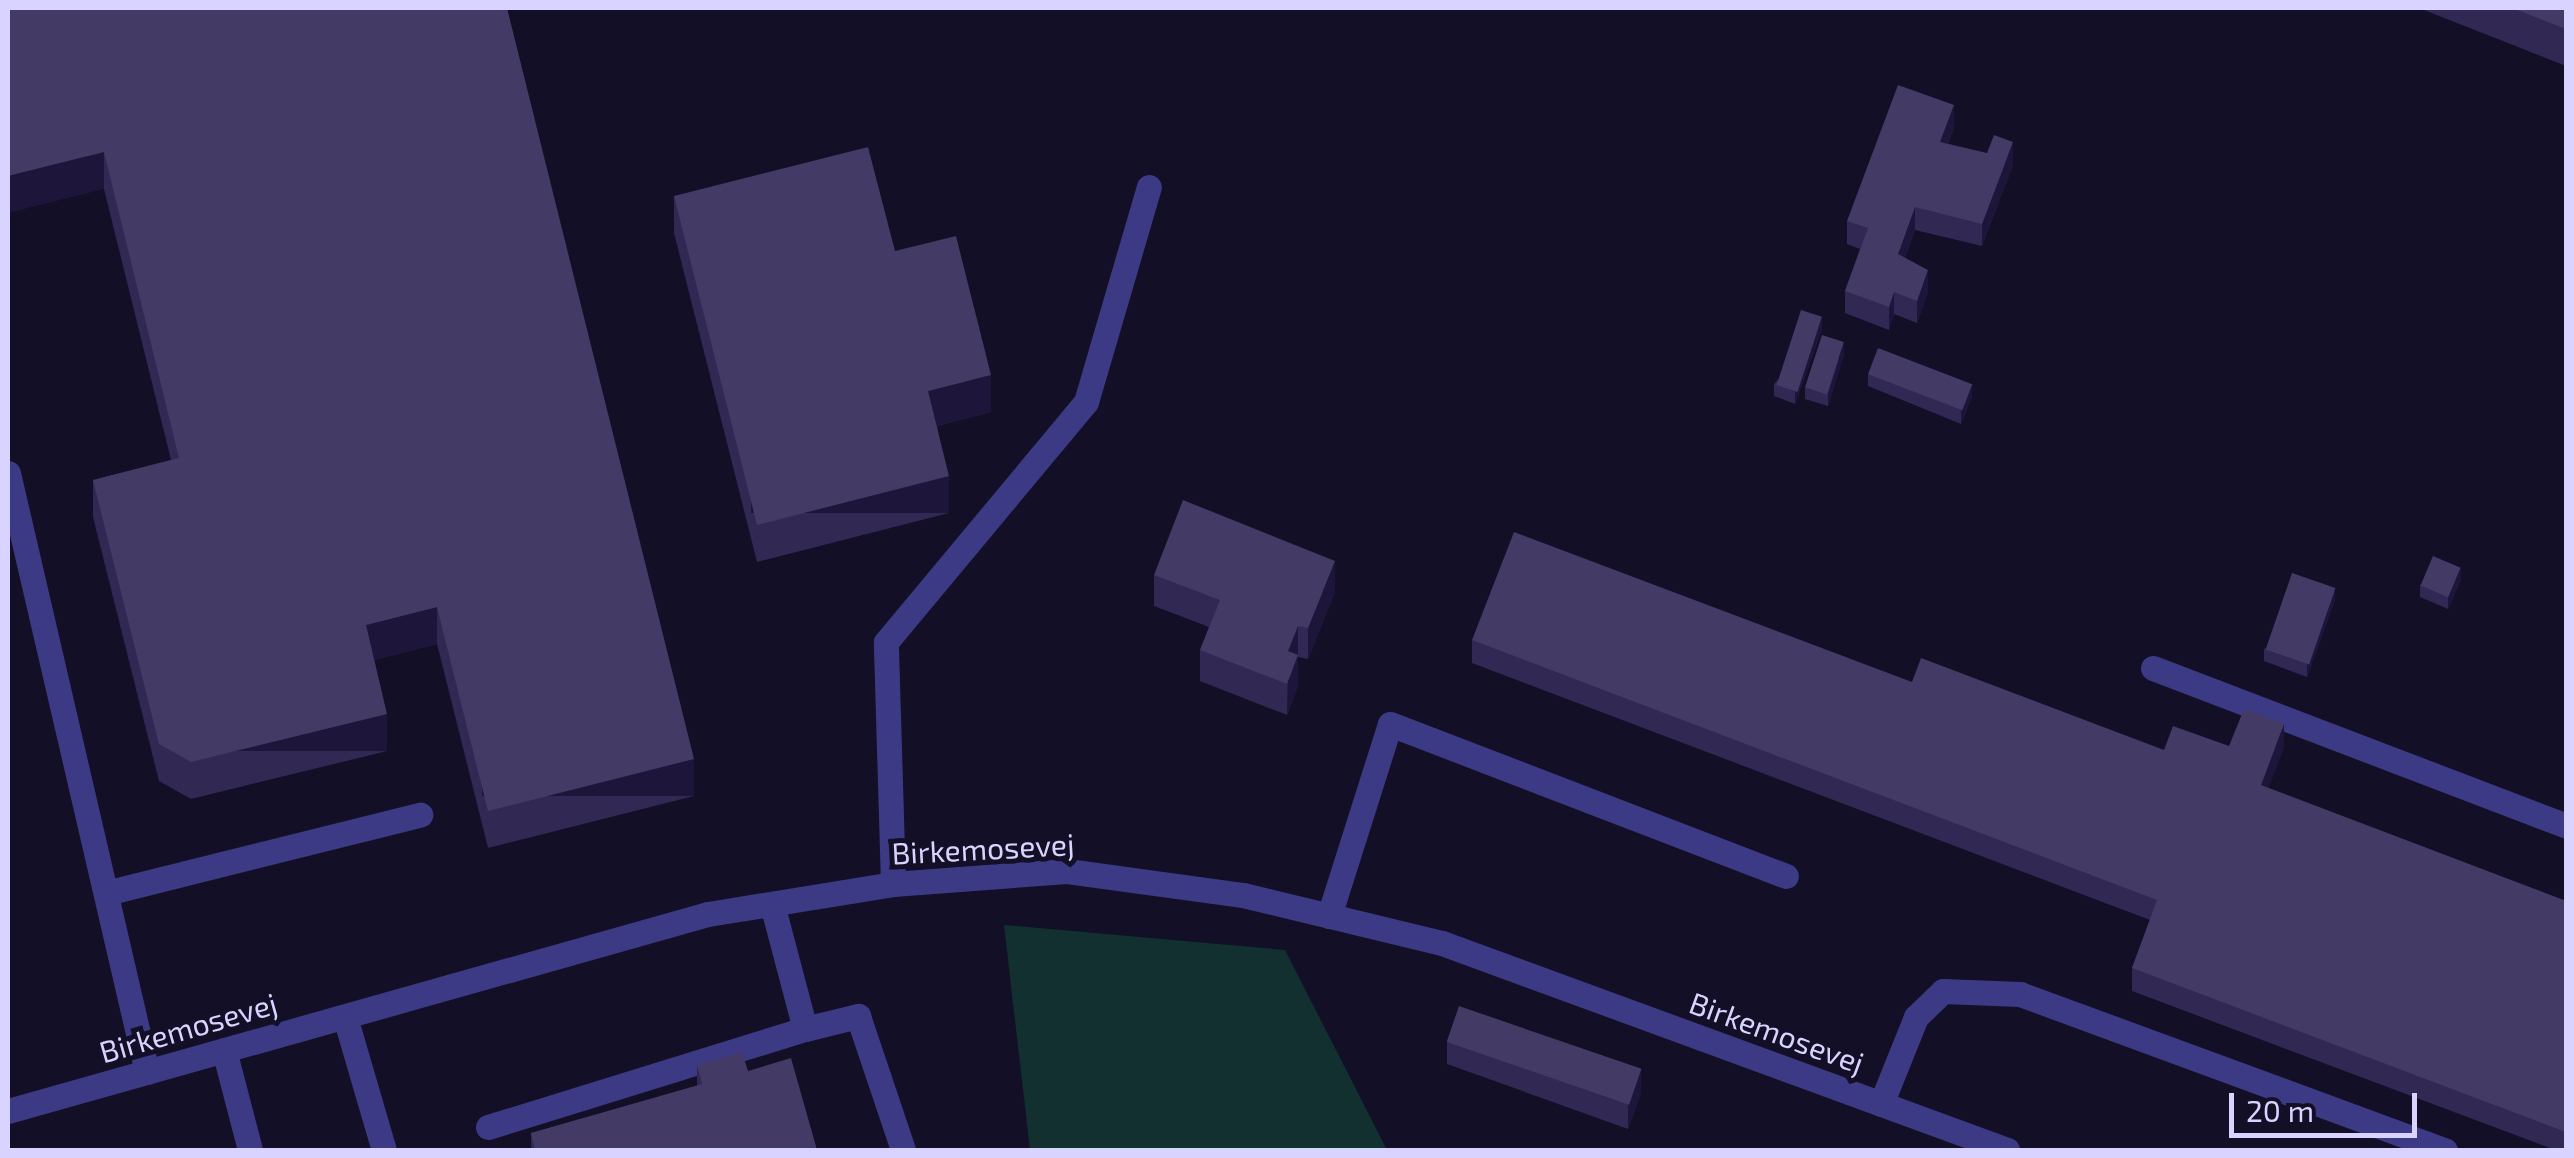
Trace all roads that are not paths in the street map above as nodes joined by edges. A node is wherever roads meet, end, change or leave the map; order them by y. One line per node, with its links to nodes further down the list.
1 (1149, 186): 7 (street)
2 (8, 474): 8 (street)
3 (2154, 668): 5 (street)
4 (420, 815): 8 (street)
5 (2566, 826)
6 (1786, 876): 10 (street)
7 (893, 884): 9 (street, Birkemosevej); 10 (street, Birkemosevej)
8 (106, 893): 14 (street)
9 (772, 904): 11 (street, Birkemosevej); 12 (street)
10 (1328, 916): 15 (street, Birkemosevej)
11 (345, 1017): 13 (street, Birkemosevej); 19 (street)
12 (805, 1029): 17 (street); 20 (street)
13 (224, 1050): 14 (street, Birkemosevej); 18 (street)
14 (148, 1072): 16 (street, Birkemosevej)
15 (1881, 1104): 21 (street, Birkemosevej); 22 (street)
16 (8, 1111)
17 (488, 1127)
18 (250, 1150)
19 (384, 1150)
20 (903, 1150)
21 (2007, 1150)
22 (2445, 1150)

